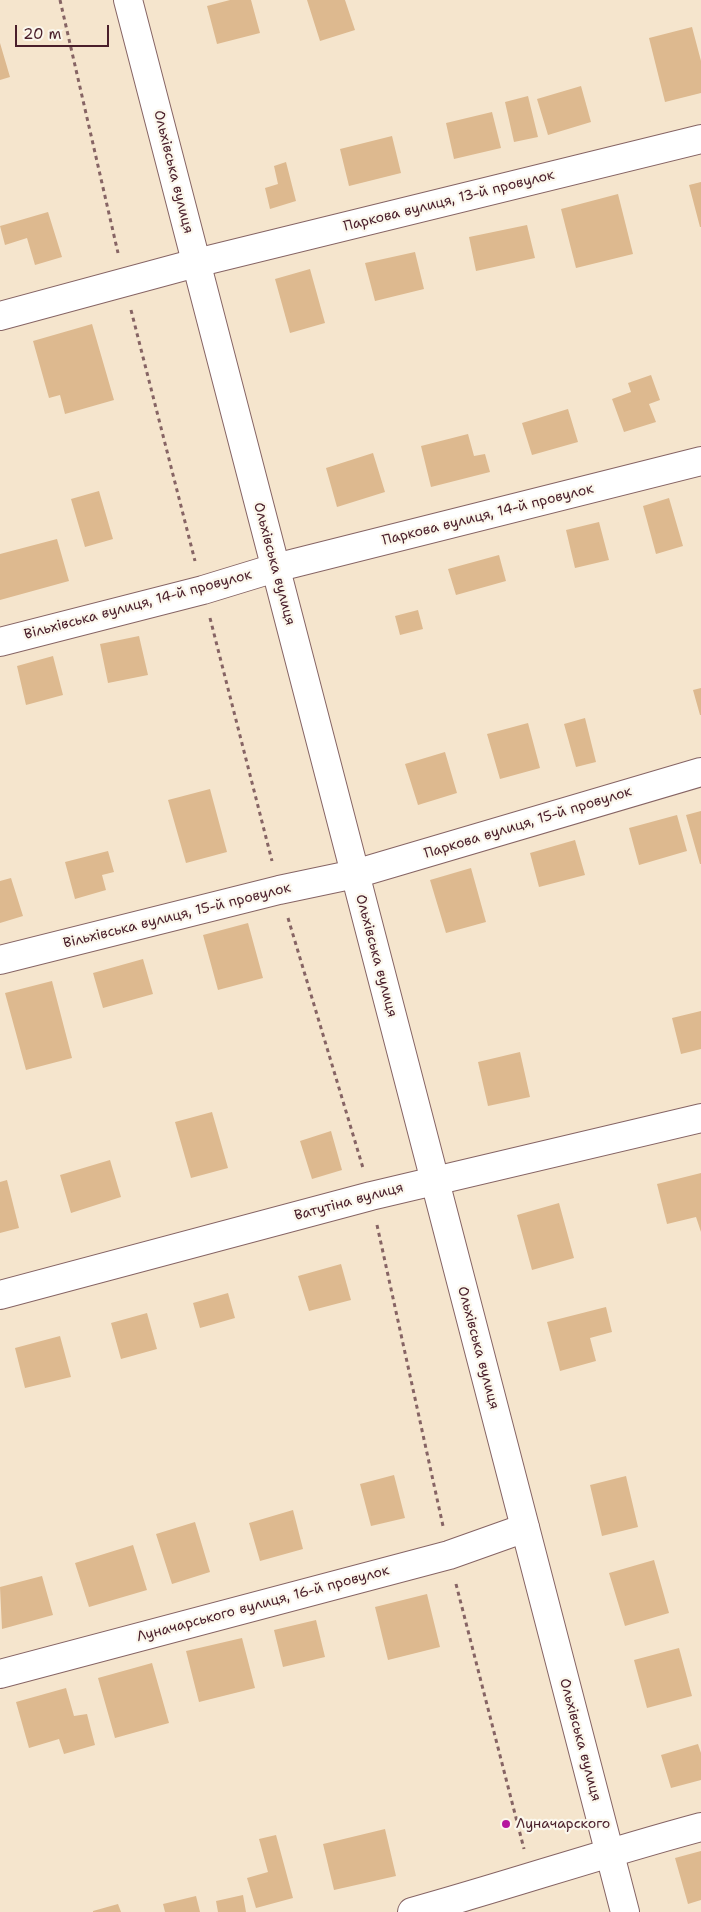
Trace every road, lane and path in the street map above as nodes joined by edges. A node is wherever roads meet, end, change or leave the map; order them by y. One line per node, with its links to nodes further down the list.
1 (60, 0): 5 (path)
2 (128, 0): 4 (street, Ольхівська вулиця)
3 (701, 139): 4 (street, Паркова вулиця, 13-й провулок)
4 (196, 263): 5 (street, Паркова вулиця, 13-й провулок); 8 (street, Ольхівська вулиця)
5 (124, 282): 6 (street, Паркова вулиця, 13-й провулок); 9 (path)
6 (0, 316)
7 (701, 462): 8 (street, Паркова вулиця, 14-й провулок)
8 (276, 568): 9 (street, Вільхівська вулиця, 14-й провулок); 12 (street, Ольхівська вулиця)
9 (203, 590): 10 (street, Вільхівська вулиця, 14-й провулок); 13 (path)
10 (0, 642)
11 (701, 772): 12 (street, Паркова вулиця, 15-й провулок)
12 (355, 874): 13 (street, Вільхівська вулиця, 15-й провулок); 16 (street, Ольхівська вулиця)
13 (279, 890): 14 (street, Вільхівська вулиця, 15-й провулок); 17 (path)
14 (0, 960)
15 (701, 1118): 16 (street, Ватутіна вулиця)
16 (434, 1181): 17 (street, Ватутіна вулиця); 19 (street, Ольхівська вулиця)
17 (371, 1196): 18 (street, Ватутіна вулиця); 20 (path)
18 (0, 1296)
19 (525, 1528): 20 (street, Луначарського вулиця, 16-й провулок); 23 (street, Ольхівська вулиця)
20 (449, 1555): 21 (street, Луначарського вулиця, 16-й провулок); 24 (path)
21 (0, 1674)
22 (701, 1827): 23 (street)
23 (609, 1852): 24 (street); 26 (street, Ольхівська вулиця)
24 (531, 1878): 25 (street)
25 (412, 1912)
26 (625, 1912)

